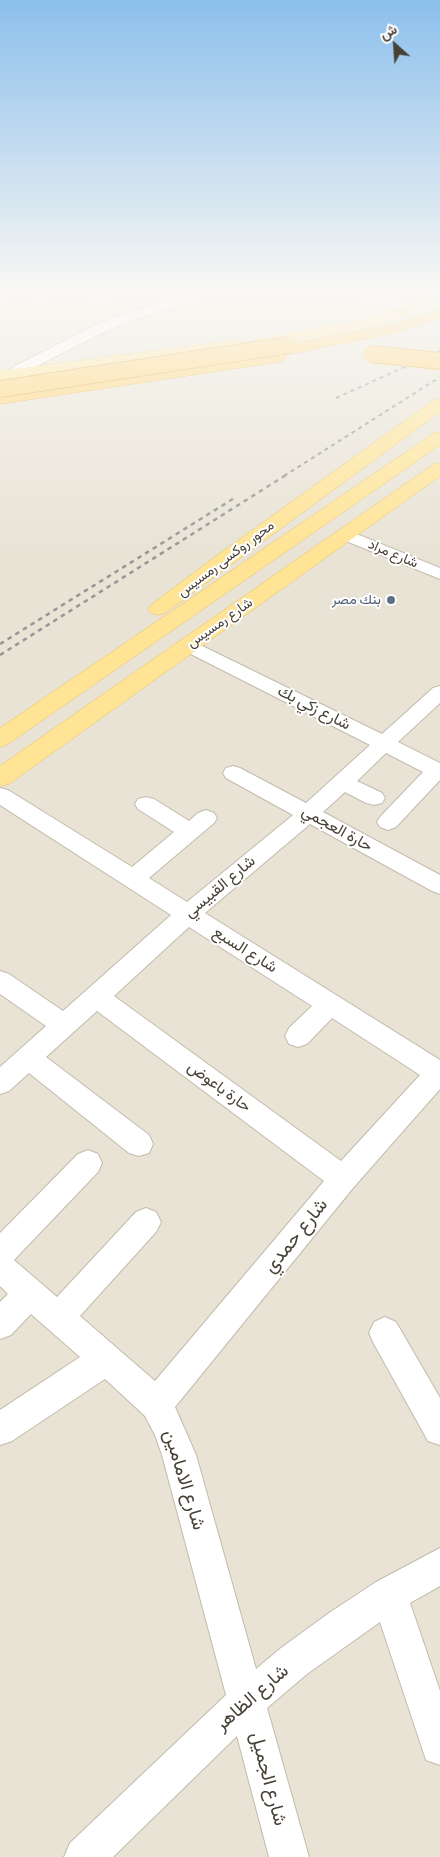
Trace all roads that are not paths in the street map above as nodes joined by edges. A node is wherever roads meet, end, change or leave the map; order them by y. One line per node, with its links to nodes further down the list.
1 (36, 379): 5 (main road)
2 (43, 379): 5 (highway, bridge)
3 (101, 379): 6 (highway)
4 (132, 379): 7 (highway)
5 (3, 384): 6 (main road)
6 (35, 389)
7 (0, 399)
8 (440, 404): 15 (main road, محور روكسى رمسيس)
9 (440, 437): 15 (main road, شارع رمسيس)
10 (440, 468): 11 (main road, شارع رمسيس)
11 (346, 535): 12 (street, شارع مراد); 13 (main road, شارع رمسيس)
12 (440, 574)
13 (188, 645): 17 (street, شارع زكي بك); 20 (main road, شارع رمسيس)
14 (440, 692): 17 (street, شارع القبيسي)
15 (20, 725): 16 (main road, شارع رمسيس)
16 (0, 739)
17 (383, 743): 18 (street, شارع زكي بك); 21 (street, شارع القبيسي)
18 (438, 771): 26 (street)
19 (233, 773): 25 (street, حارة العجمي)
20 (0, 778)
21 (342, 782): 23 (street); 25 (street, شارع القبيسي)
22 (0, 795): 27 (street, شارع السبع)
23 (374, 798)
24 (146, 804): 27 (street)
25 (308, 814): 28 (street, حارة العجمي); 29 (street, شارع القبيسي)
26 (388, 822)
27 (133, 879): 29 (street, شارع السبع)
28 (440, 885)
29 (188, 914): 31 (street, شارع القبيسي); 32 (street, شارع السبع)
30 (0, 982): 33 (street)
31 (95, 996): 33 (street, شارع القبيسي); 40 (street, حارة باعوض)
32 (330, 1004): 34 (street); 36 (street, شارع السبع)
33 (63, 1025): 35 (street, شارع القبيسي)
34 (298, 1036)
35 (28, 1058): 37 (street, شارع القبيسي); 38 (street)
36 (439, 1072): 40 (street, شارع حمدي)
37 (0, 1083)
38 (139, 1144)
39 (88, 1163): 42 (street)
40 (343, 1179): 49 (street, شارع حمدي)
41 (146, 1222): 45 (street)
42 (0, 1254)
43 (0, 1266): 44 (street, شارع الامامين)
44 (30, 1293): 45 (street, شارع الامامين); 46 (street)
45 (58, 1318): 48 (street, شارع الامامين)
46 (0, 1324)
47 (384, 1334): 51 (street)
48 (106, 1359): 49 (street, شارع الامامين); 50 (street)
49 (156, 1405): 54 (street, شارع الامامين)
50 (0, 1429)
51 (440, 1429)
52 (440, 1566): 53 (street, شارع الظاهر)
53 (390, 1595): 54 (street, شارع الظاهر); 55 (street)
54 (247, 1701): 56 (street, شارع الظاهر); 57 (street, شارع الجميل)
55 (440, 1746)
56 (91, 1854)
57 (289, 1857)

